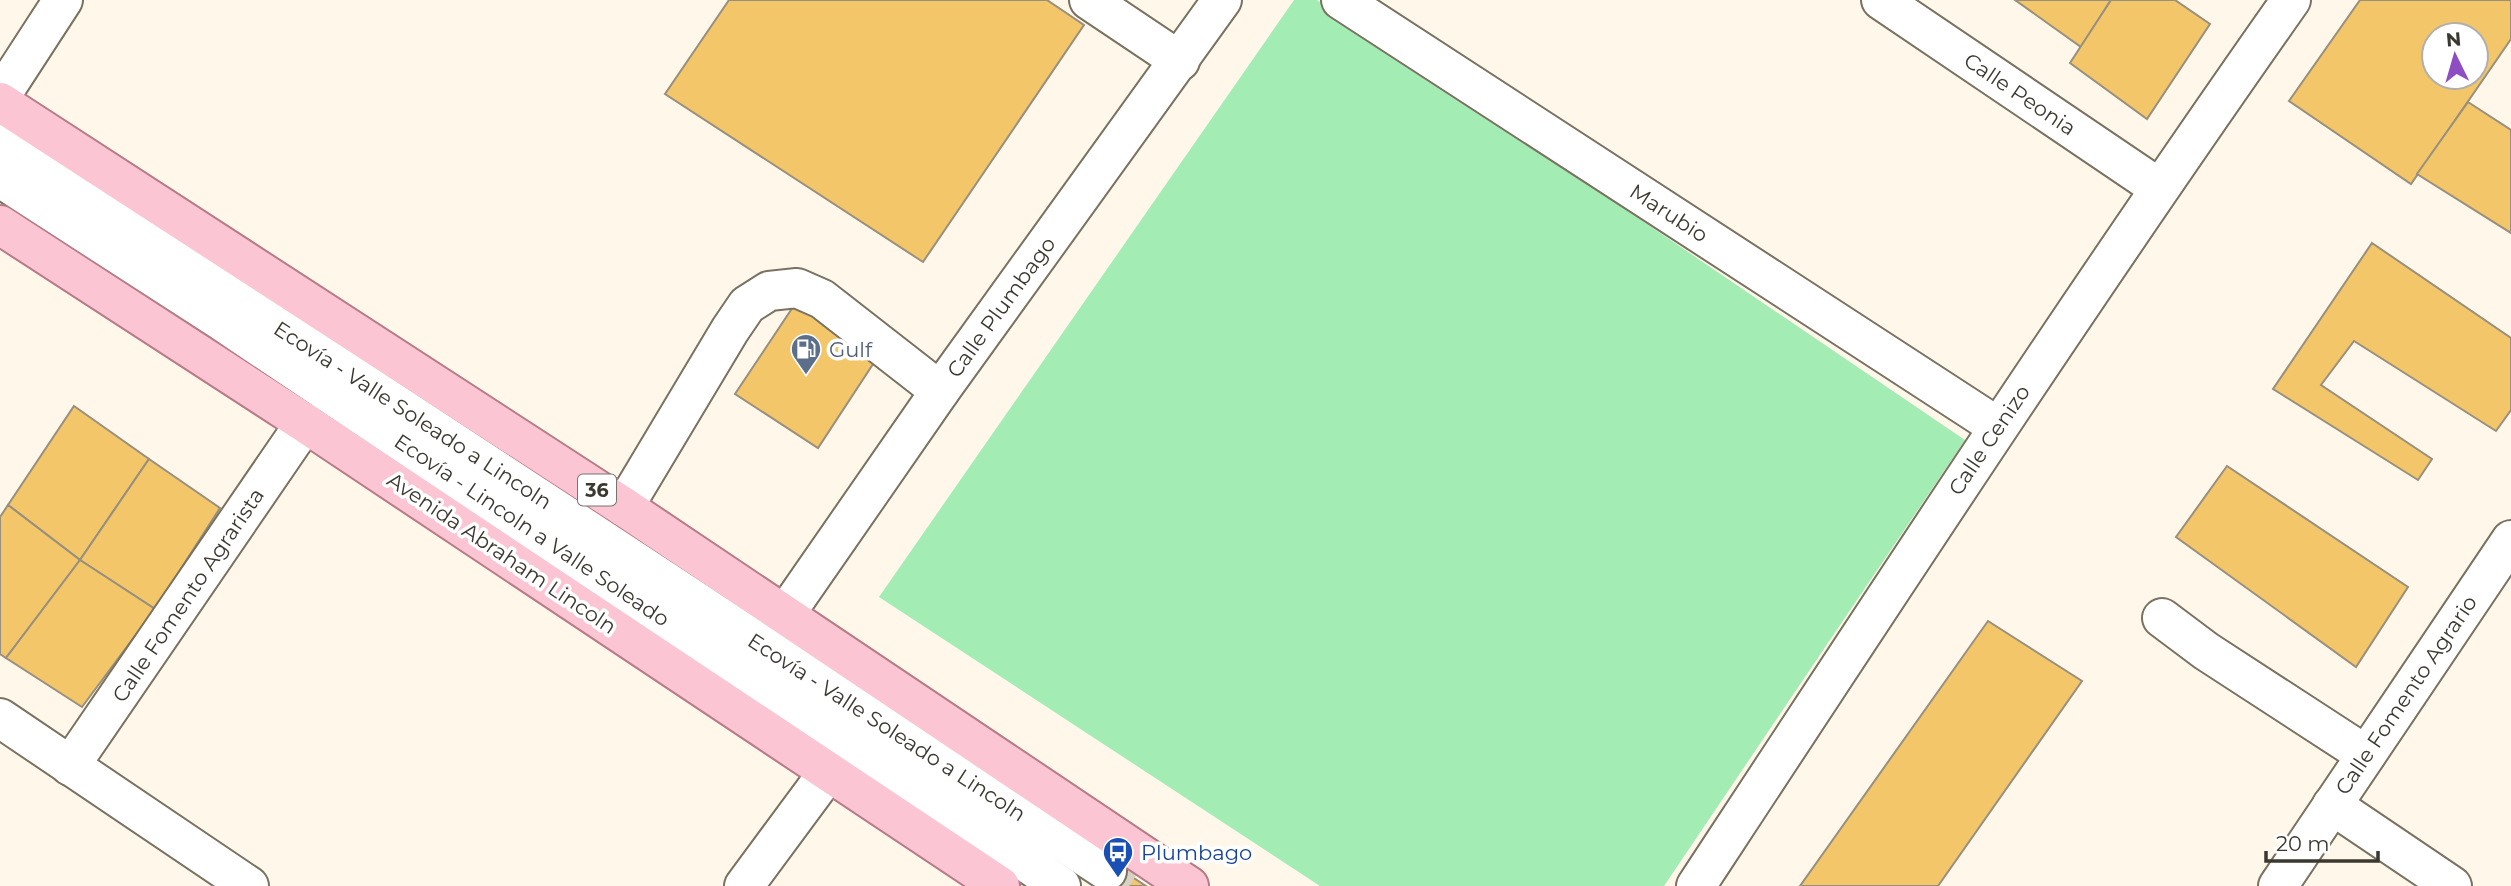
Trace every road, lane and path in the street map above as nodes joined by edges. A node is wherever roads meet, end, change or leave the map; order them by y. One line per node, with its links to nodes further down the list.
1 (63, 0): 8 (street)
2 (1089, 0): 7 (street)
3 (1222, 0): 7 (street, Calle Plumbago)
4 (1341, 0): 16 (street, Marubio)
5 (1881, 0): 12 (street, Calle Peonia)
6 (2291, 0): 12 (street, Calle Cenizo)
7 (1180, 61): 14 (street, Calle Plumbago)
8 (0, 96)
9 (0, 102): 17 (main road, 36)
10 (0, 144): 26 (street, Ecovía - Valle Soleado a Lincoln)
11 (0, 178): 30 (street, Ecovía - Lincoln a Valle Soleado)
12 (2159, 188): 16 (street, Calle Cenizo)
13 (0, 225): 15 (main road, Avenida Abraham Lincoln)
14 (940, 391): 17 (street); 19 (street, Calle Plumbago)
15 (305, 423): 23 (street, Calle Fomento Agrarista); 24 (main road, Avenida Abraham Lincoln)
16 (1998, 427): 32 (street, Calle Cenizo)
17 (624, 507): 19 (main road, 36)
18 (2511, 541): 22 (street, Calle Fomento Agrario)
19 (784, 616): 31 (main road, 36)
20 (2162, 618): 22 (street)
21 (0, 718): 23 (street)
22 (2366, 755): 25 (street, Calle Fomento Agrario)
23 (70, 766): 27 (street)
24 (829, 771): 28 (street); 29 (main road, Avenida Abraham Lincoln)
25 (2332, 806): 33 (street, Calle Fomento Agrario); 34 (street)
26 (1107, 871)
27 (249, 886)
28 (744, 886)
29 (1000, 886)
30 (1061, 886)
31 (1189, 886)
32 (1696, 886)
33 (2278, 886)
34 (2452, 886)

